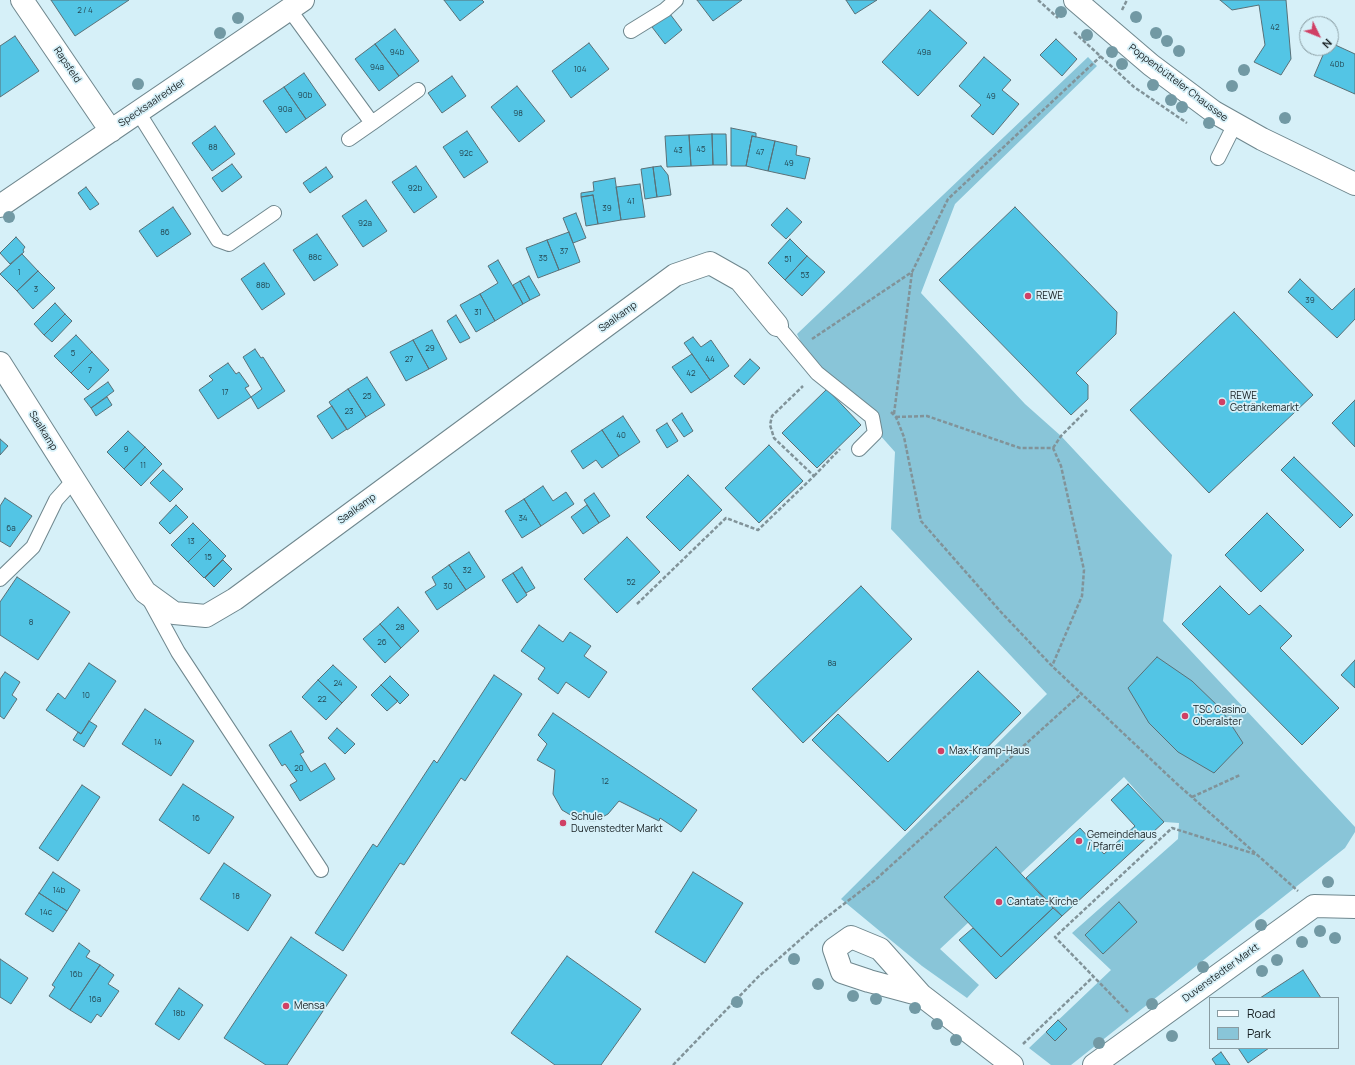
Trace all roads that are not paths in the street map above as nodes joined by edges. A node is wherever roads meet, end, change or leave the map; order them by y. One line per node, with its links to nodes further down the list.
1 (22, 0): 10 (street, Rapsfeld)
2 (676, 0): 5 (lane)
3 (1075, 0): 9 (street, Poppenbütteler Chaussee)
4 (296, 5): 7 (street, Specksaalredder); 8 (lane)
5 (631, 31)
6 (418, 90): 8 (lane)
7 (138, 112): 10 (street, Specksaalredder); 15 (lane)
8 (372, 123): 11 (lane)
9 (1235, 124): 12 (lane); 13 (street, Poppenbütteler Chaussee)
10 (111, 131): 14 (street, Specksaalredder)
11 (349, 139)
12 (1218, 158)
13 (1355, 184)
14 (0, 206)
15 (274, 213)
16 (777, 325): 18 (lane); 21 (street, Saalkamp)
17 (0, 363): 19 (street, Saalkamp)
18 (859, 448)
19 (74, 480): 20 (lane); 21 (street, Saalkamp)
20 (0, 579)
21 (145, 592): 22 (lane)
22 (322, 870)
23 (1355, 907): 26 (street, Duvenstedter Markt)
24 (921, 995): 25 (street)
25 (1012, 1065)
26 (1094, 1065)

